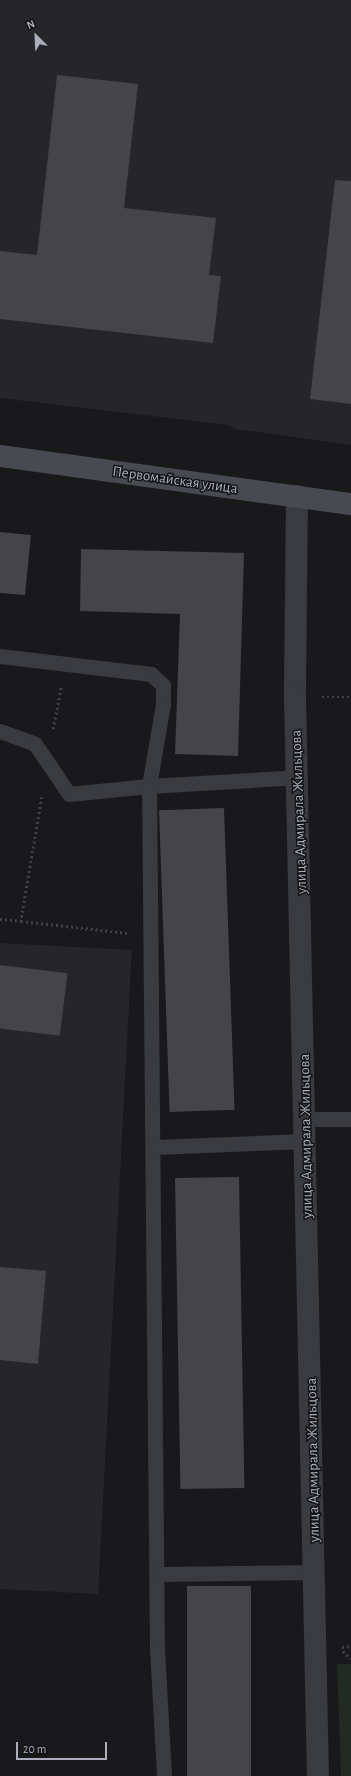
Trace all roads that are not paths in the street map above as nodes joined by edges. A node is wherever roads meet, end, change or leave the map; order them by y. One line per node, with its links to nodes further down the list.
1 (0, 456): 2 (main road, Первомайская улица)
2 (297, 496): 3 (main road, Первомайская улица); 6 (street, улица Адмирала Жильцова)
3 (351, 504)
4 (0, 656): 7 (lane)
5 (0, 731): 7 (lane)
6 (299, 777): 7 (lane); 9 (street, улица Адмирала Жильцова)
7 (149, 786): 11 (lane)
8 (351, 1118): 9 (lane)
9 (307, 1119): 10 (street, улица Адмирала Жильцова)
10 (306, 1141): 11 (lane); 12 (street, улица Адмирала Жильцова)
11 (155, 1147): 13 (lane)
12 (316, 1572): 13 (lane); 15 (street, улица Адмирала Жильцова)
13 (158, 1574): 14 (lane)
14 (164, 1776)
15 (318, 1776)

